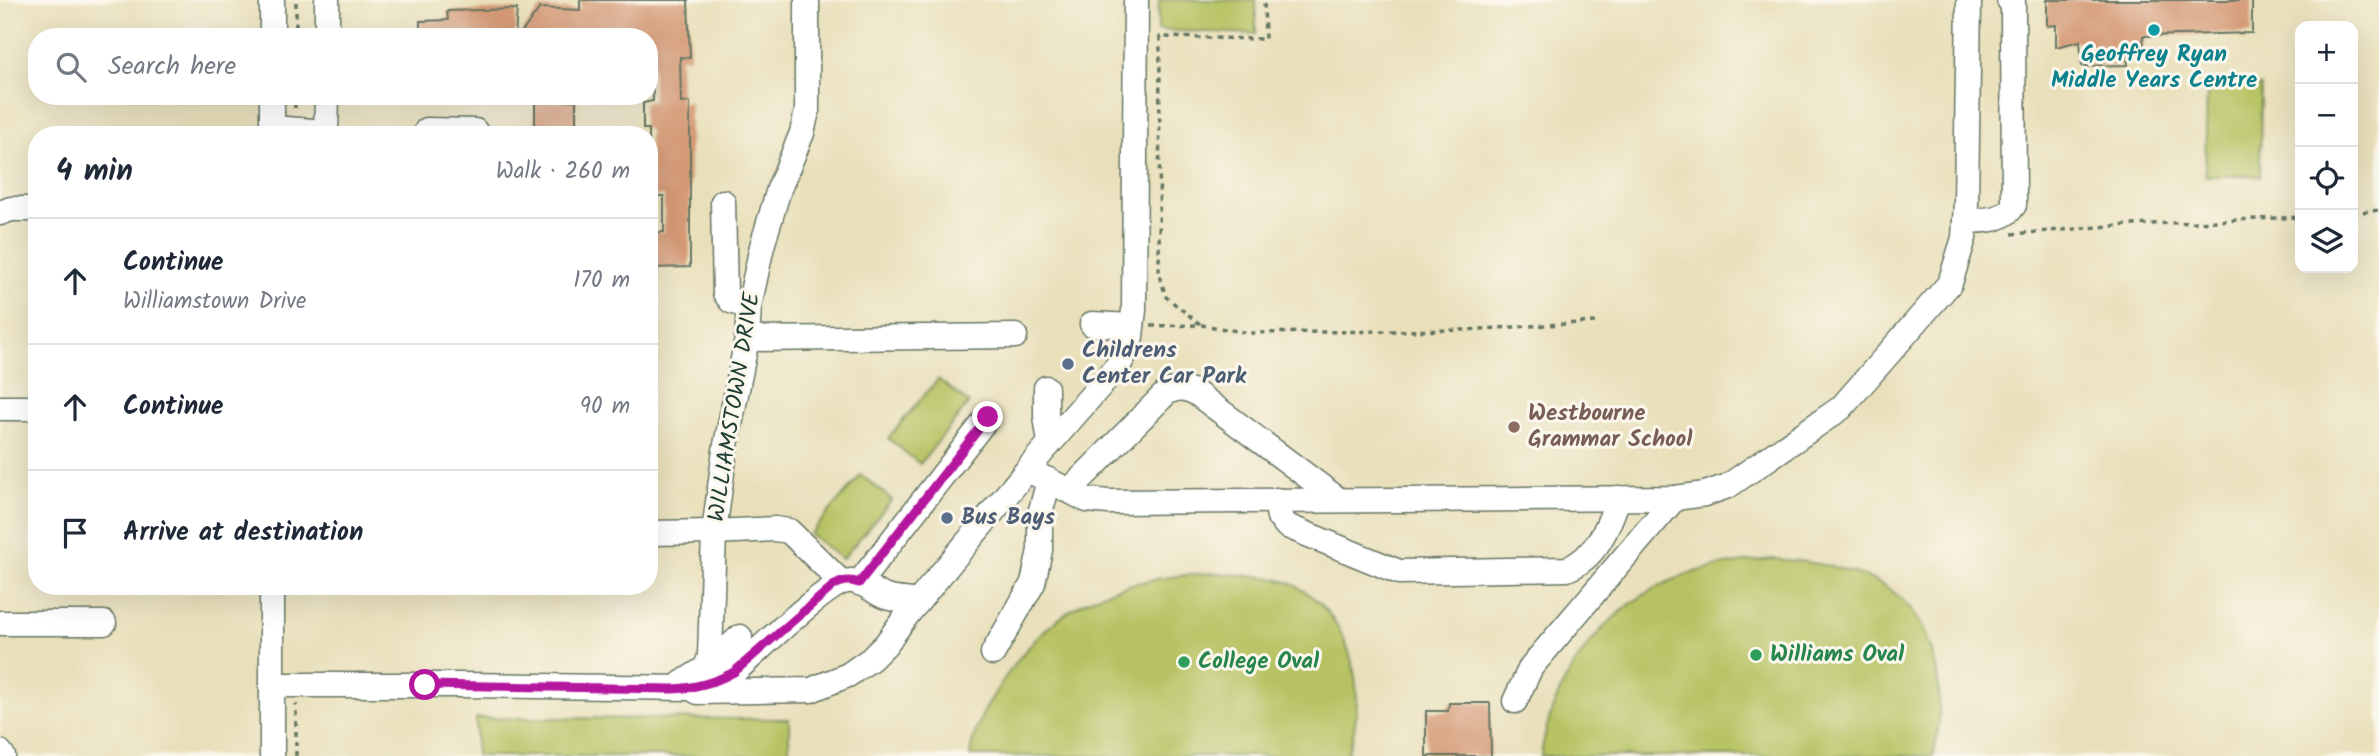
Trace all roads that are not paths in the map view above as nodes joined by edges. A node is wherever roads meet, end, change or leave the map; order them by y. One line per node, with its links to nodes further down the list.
1 (272, 0): 7 (street)
2 (327, 0): 8 (street)
3 (807, 0): 17 (street, WILLIAMSTOWN DRIVE)
4 (1136, 0): 19 (street)
5 (1969, 0): 16 (street)
6 (2009, 0): 16 (street)
7 (272, 28)
8 (327, 28)
9 (272, 105): 11 (street)
10 (327, 105): 12 (street)
11 (272, 126)
12 (326, 126)
13 (723, 201): 17 (street)
14 (28, 209): 15 (street)
15 (0, 213)
16 (1965, 221): 29 (street)
17 (749, 307): 21 (street, WILLIAMSTOWN DRIVE)
18 (1092, 324): 19 (street)
19 (1132, 326): 26 (street)
20 (1015, 336): 21 (street)
21 (747, 339): 32 (street, WILLIAMSTOWN DRIVE)
22 (1046, 388): 26 (street)
23 (0, 408): 24 (street)
24 (28, 408)
25 (988, 417): 34 (street)
26 (1050, 443): 27 (street)
27 (1048, 480): 30 (street); 31 (street); 37 (street); 42 (street)
28 (1618, 498): 29 (street); 30 (street); 31 (street)
29 (1675, 498): 46 (street)
30 (1276, 500): 31 (street)
31 (1339, 500)
32 (715, 532): 33 (street); 34 (street, WILLIAMSTOWN DRIVE); 43 (street)
33 (658, 533)
34 (850, 582): 36 (street, WILLIAMSTOWN DRIVE); 45 (street)
35 (272, 595): 44 (street)
36 (884, 596): 37 (street, WILLIAMSTOWN DRIVE); 40 (street)
37 (918, 602): 40 (street)
38 (0, 623): 39 (street)
39 (104, 623)
40 (899, 626): 45 (street)
41 (740, 637): 43 (street)
42 (992, 653)
43 (708, 662): 45 (street)
44 (272, 685): 45 (street); 49 (street)
45 (682, 689)
46 (1515, 701)
47 (0, 752): 48 (street)
48 (4, 756)
49 (272, 756)

